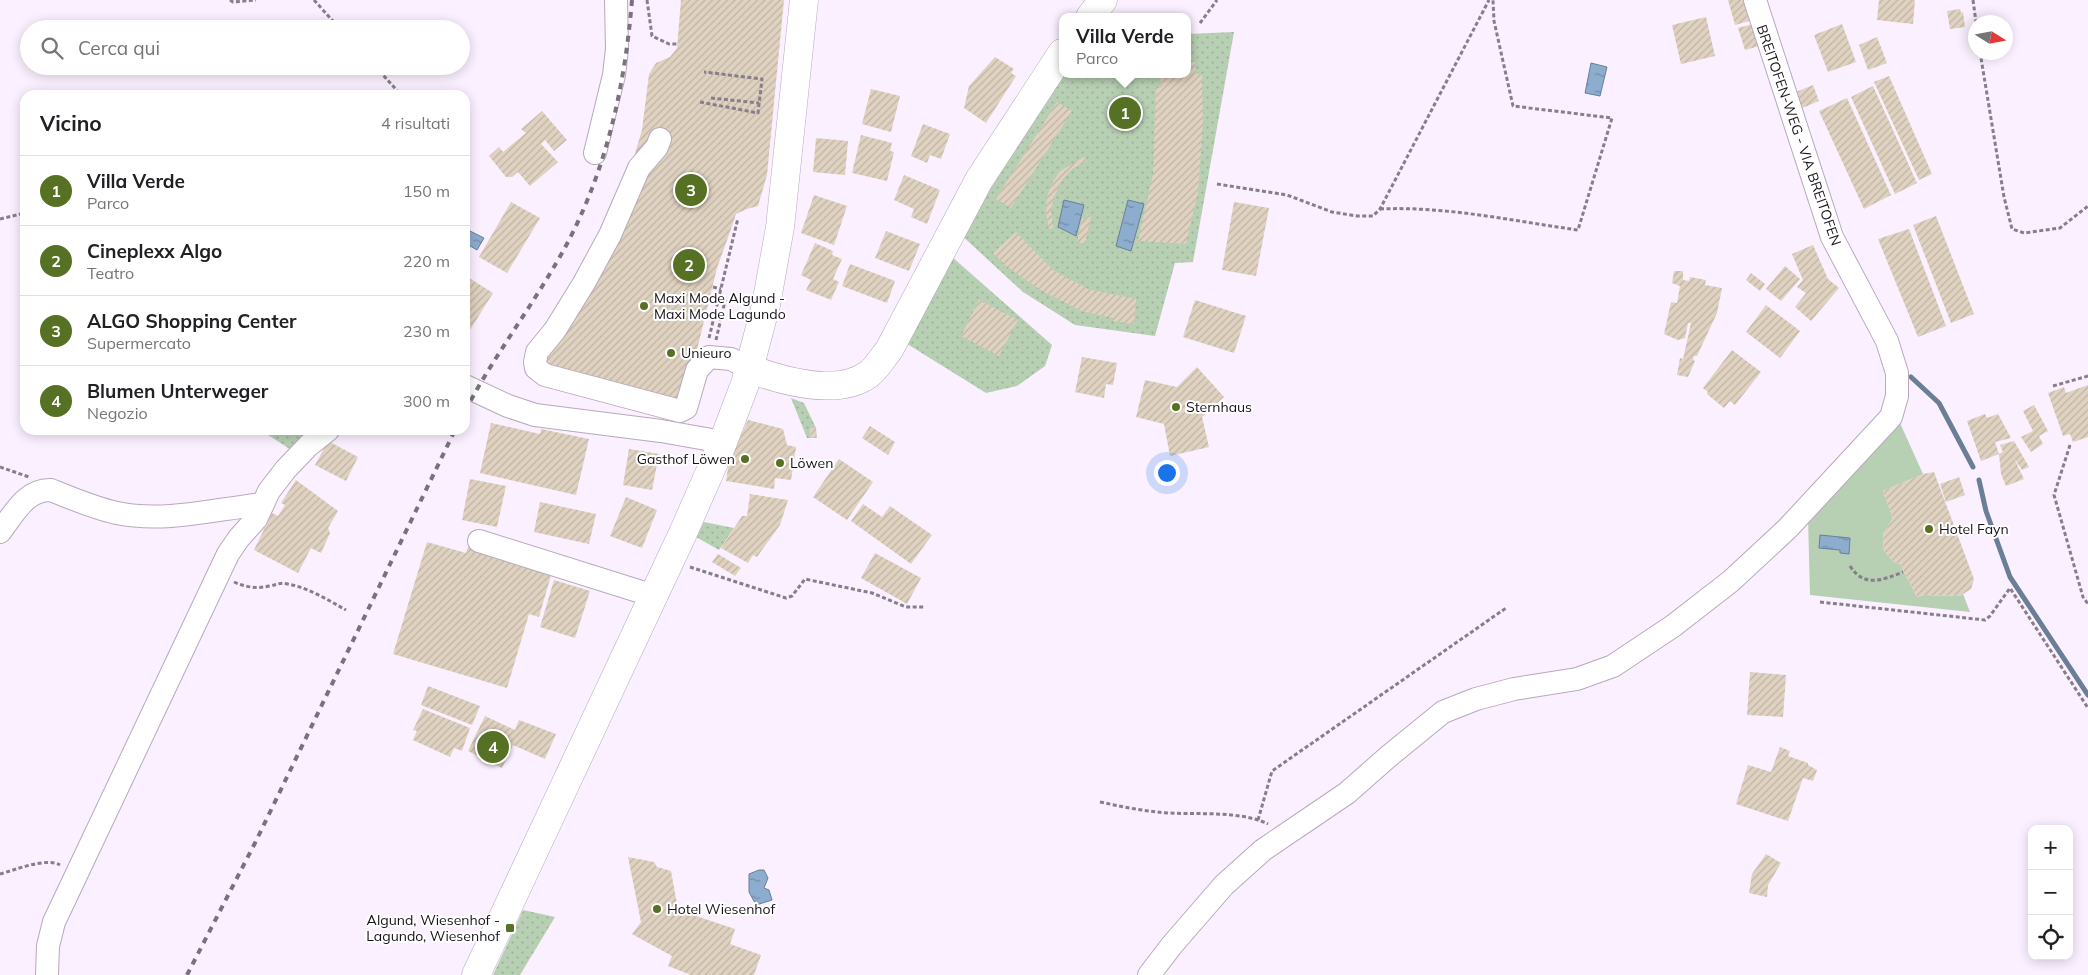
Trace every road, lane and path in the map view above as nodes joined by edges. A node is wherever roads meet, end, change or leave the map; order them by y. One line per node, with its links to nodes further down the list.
1 (230, 0): 2 (path)
2 (256, 0)
3 (314, 0): 15 (path)
4 (616, 0): 27 (street)
5 (647, 0): 17 (path)
6 (804, 0): 39 (main road)
7 (1103, 0): 13 (main road)
8 (1217, 0): 16 (path)
9 (1489, 0): 30 (path)
10 (1493, 0): 30 (path)
11 (1755, 0): 62 (street, BREITOFEN-WEG - VIA BREITOFEN)
12 (1973, 0): 14 (path)
13 (1093, 13)
14 (1975, 15)
15 (332, 20)
16 (1200, 23)
17 (678, 44)
18 (1059, 58): 39 (main road)
19 (1981, 60): 29 (path)
20 (704, 72): 25 (path)
21 (383, 75): 22 (path)
22 (397, 90)
23 (711, 98): 25 (path)
24 (700, 102): 25 (path)
25 (759, 103)
26 (660, 139): 39 (street)
27 (595, 153)
28 (1217, 184): 30 (path)
29 (2088, 206)
30 (1380, 209)
31 (20, 214): 33 (path)
32 (738, 218): 35 (path)
33 (0, 219)
34 (713, 287): 35 (path)
35 (721, 289): 36 (path)
36 (718, 300): 37 (path); 38 (path)
37 (708, 341)
38 (716, 343)
39 (750, 369): 44 (main road)
40 (2088, 376): 41 (path)
41 (2053, 386)
42 (470, 388): 44 (street)
43 (321, 435): 46 (street)
44 (723, 442): 53 (main road)
45 (2070, 445): 55 (path)
46 (263, 504): 47 (street); 52 (street)
47 (0, 532)
48 (479, 541): 53 (street)
49 (691, 558): 56 (path)
50 (1850, 566): 51 (path)
51 (1903, 572)
52 (218, 574): 58 (path); 64 (street)
53 (654, 596): 66 (main road)
54 (1820, 602): 59 (path)
55 (2088, 604)
56 (924, 607)
57 (1506, 608): 61 (path)
58 (346, 610)
59 (2088, 708)
60 (1100, 802): 61 (path)
61 (1258, 820): 62 (path)
62 (1286, 834): 67 (street, BREITOFEN-WEG - VIA BREITOFEN)
63 (0, 874): 64 (path)
64 (77, 876): 65 (street)
65 (48, 975)
66 (476, 975)
67 (1149, 975)

